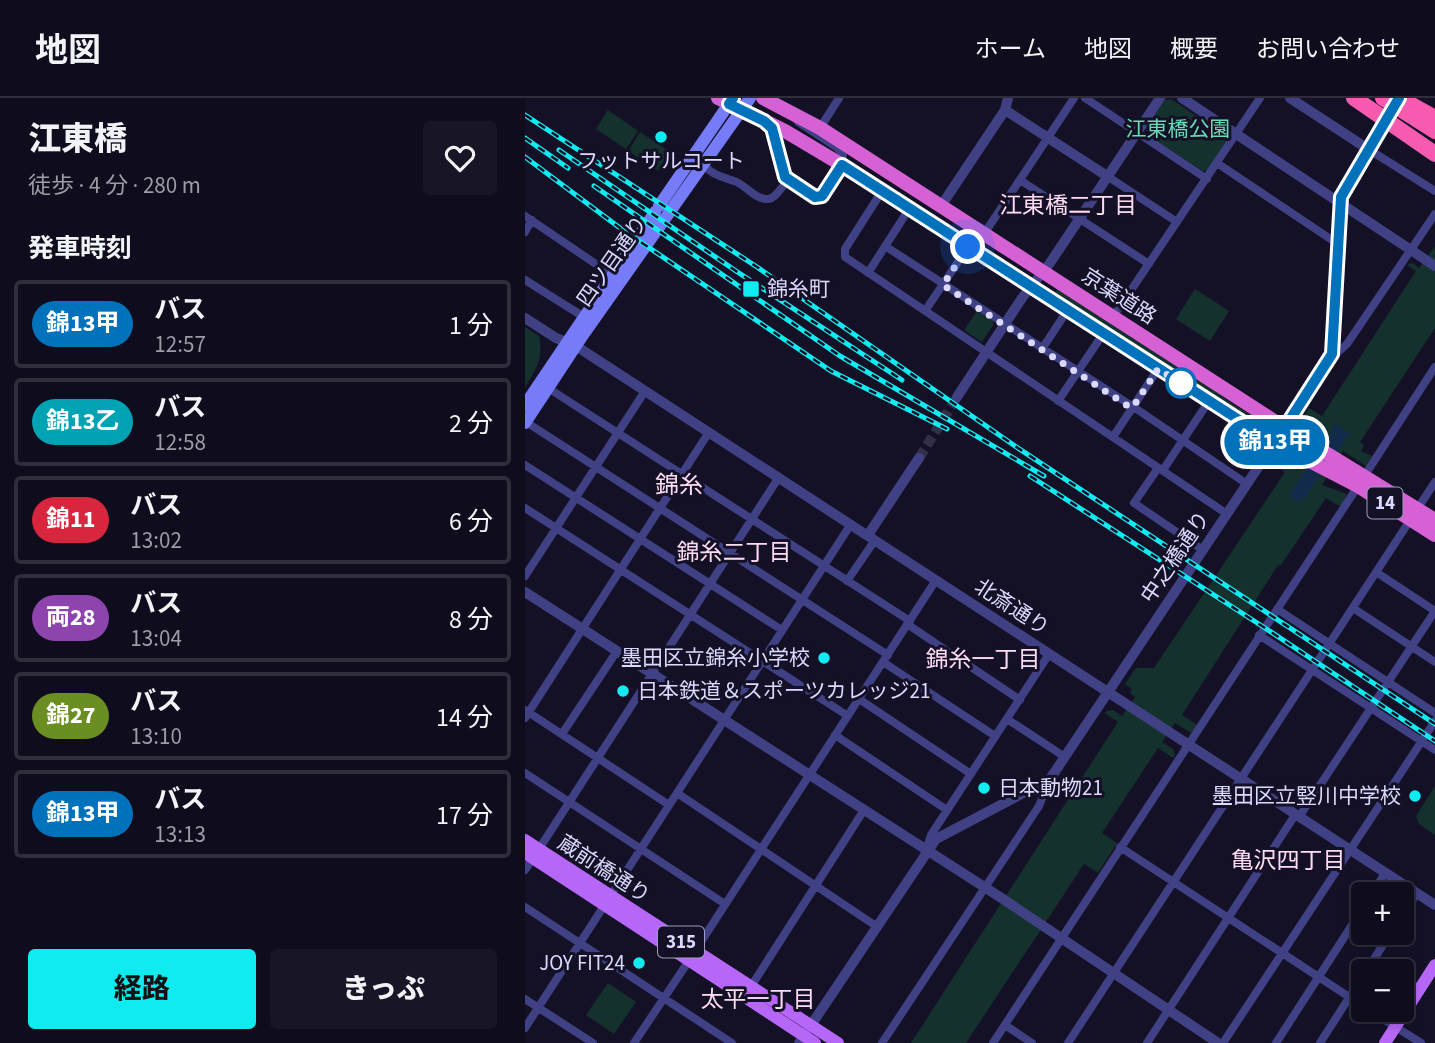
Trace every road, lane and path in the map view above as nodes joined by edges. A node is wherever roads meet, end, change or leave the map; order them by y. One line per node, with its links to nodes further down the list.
1 (763, 98): 15 (highway, 14)
2 (839, 98): 18 (street)
3 (1008, 98): 16 (street)
4 (1074, 98): 22 (street)
5 (1085, 98): 20 (street)
6 (1160, 98): 20 (street)
7 (1182, 98): 21 (street)
8 (1260, 98): 21 (street)
9 (1290, 98): 25 (street)
10 (1354, 98): 26 (highway, bridge)
11 (1371, 98): 23 (highway)
12 (1383, 98): 19 (highway, bridge)
13 (1399, 98): 17 (highway); 25 (street, bridge)
14 (732, 104): 24 (main road, 四ツ目通り); 28 (highway, 京葉道路 / 14); 29 (main road, 四ツ目通り)
15 (780, 106): 18 (highway, 京葉道路 / 14); 28 (street)
16 (1005, 110): 22 (street); 36 (street)
17 (1435, 118)
18 (820, 128): 36 (highway, 京葉道路 / 14)
19 (1435, 131)
20 (1137, 133): 30 (street); 31 (street)
21 (1237, 134): 27 (street); 35 (street)
22 (1048, 138): 30 (street); 32 (street)
23 (1435, 144)
24 (698, 149): 29 (street); 52 (main road, 四ツ目通り)
25 (1368, 149): 34 (street); 35 (street)
26 (1435, 154)
27 (1217, 163): 31 (street); 44 (street)
28 (842, 165): 29 (street); 33 (highway, 京葉道路 / 14)
29 (704, 166): 52 (main road, 四ツ目通り)
30 (1107, 176): 40 (street); 41 (street)
31 (1207, 179): 41 (street)
32 (1020, 180): 40 (street); 43 (street)
33 (882, 191): 37 (highway, 京葉道路 / 14); 51 (street)
34 (1435, 191)
35 (1340, 202): 44 (street); 47 (street)
36 (941, 206): 43 (highway, 京葉道路 / 14)
37 (908, 209): 45 (street); 46 (highway, 京葉道路 / 14)
38 (1435, 214): 47 (street)
39 (529, 218): 42 (street); 52 (street)
40 (1079, 219): 48 (street); 50 (street)
41 (1177, 222): 48 (street)
42 (525, 232)
43 (984, 234): 50 (highway, 京葉道路 / 14)
44 (1338, 244): 66 (street)
45 (885, 246): 51 (street); 54 (street)
46 (968, 247): 54 (street); 55 (highway, 京葉道路 / 14)
47 (1411, 250): 49 (street); 66 (street)
48 (1149, 264): 59 (street)
49 (1435, 266)
50 (1042, 271): 55 (street); 59 (highway, 京葉道路 / 14)
51 (868, 273): 56 (street)
52 (616, 278): 58 (main road, 四ツ目通り); 63 (main road, 四ツ目通り)
53 (525, 280): 58 (street)
54 (943, 285): 56 (street); 61 (street)
55 (1030, 287): 57 (highway, 京葉道路 / 14); 61 (street)
56 (925, 311): 65 (street)
57 (1067, 311): 62 (highway, 京葉道路 / 14); 64 (street)
58 (584, 317): 63 (main road, 四ツ目通り)
59 (1113, 317): 78 (highway, 京葉道路 / 14)
60 (525, 318): 63 (street, 北斎通り)
61 (1004, 325): 64 (street); 65 (street)
62 (1103, 334): 68 (highway, 京葉道路 / 14); 69 (street)
63 (571, 344): 70 (main road, 四ツ目通り); 71 (street, 北斎通り); 75 (main road, 四ツ目通り)
64 (1042, 349): 69 (street)
65 (987, 352): 72 (street); 73 (street)
66 (1332, 354): 78 (street, 中之橋通り)
67 (1435, 367): 91 (street)
68 (1158, 369): 74 (highway, 京葉道路 / 14); 76 (street)
69 (1077, 373): 73 (street); 76 (street)
70 (548, 388): 77 (main road, 四ツ目通り); 80 (street)
71 (645, 391): 79 (street, 北斎通り); 80 (street)
72 (957, 397)
73 (1058, 401): 81 (street)
74 (1209, 401): 82 (street); 83 (highway, 京葉道路 / 14)
75 (525, 405)
76 (1133, 407): 81 (street); 82 (street)
77 (525, 422): 86 (street)
78 (1285, 428): 83 (street, 中之橋通り); 87 (highway, 京葉道路 / 14)
79 (709, 432): 89 (street); 90 (street, 北斎通り)
80 (618, 433): 86 (street); 89 (street)
81 (1113, 437): 88 (street)
82 (1183, 441): 88 (street); 93 (street)
83 (1275, 443): 87 (highway, 京葉道路 / 14); 93 (street, 中之橋通り)
84 (919, 458): 104 (street)
85 (525, 465): 94 (street)
86 (596, 467): 94 (street); 96 (street)
87 (1337, 467): 91 (highway, 京葉道路 / 14)
88 (1161, 469): 97 (street); 106 (street)
89 (682, 475): 96 (street); 99 (street)
90 (779, 477): 99 (street); 101 (street, 北斎通り)
91 (1361, 481): 98 (highway, 京葉道路 / 14); 118 (street)
92 (1435, 482): 98 (street)
93 (1247, 484): 97 (street, 中之橋通り)
94 (576, 498): 102 (street); 105 (street)
95 (525, 508): 102 (street)
96 (660, 508): 105 (street); 107 (street)
97 (1227, 514): 106 (street, 中之橋通り)
98 (1414, 514): 100 (highway, 京葉道路 / 14); 103 (highway, 京葉道路 / 14); 110 (street)
99 (752, 519): 107 (street); 108 (street)
100 (1435, 520)
101 (851, 524): 104 (street, 北斎通り); 108 (street)
102 (557, 529): 109 (street); 111 (street)
103 (1435, 535)
104 (871, 537): 112 (street, 北斎通り); 113 (street)
105 (640, 539): 109 (street); 114 (street)
106 (1203, 550): 135 (street, 中之橋通り)
107 (730, 553): 114 (street); 116 (street)
108 (824, 565): 113 (street); 116 (street)
109 (620, 570): 120 (street); 122 (street)
110 (1376, 572): 117 (street); 119 (street)
111 (525, 576)
112 (936, 580): 121 (street); 128 (street, 北斎通り)
113 (848, 581): 121 (street)
114 (710, 584): 120 (street); 123 (street)
115 (525, 592): 122 (street)
116 (802, 600): 123 (street); 129 (street)
117 (1353, 608): 125 (street); 126 (street)
118 (1277, 609): 124 (street); 125 (street)
119 (1435, 611): 126 (street)
120 (690, 615): 130 (street); 133 (street)
121 (909, 622): 129 (street); 137 (street)
122 (583, 629): 127 (street); 139 (street)
123 (782, 630): 130 (street)
124 (1259, 635): 132 (street); 149 (street)
125 (1329, 643): 132 (street); 134 (street)
126 (1412, 646): 131 (street); 134 (street)
127 (617, 651): 133 (street); 145 (street)
128 (1049, 654): 135 (street, 北斎通り); 137 (street)
129 (885, 658): 136 (street); 147 (street)
130 (762, 661): 141 (street); 143 (street)
131 (1435, 662)
132 (1312, 670): 138 (street); 157 (street)
133 (652, 673): 143 (street); 152 (street)
134 (1388, 682): 138 (street); 140 (street)
135 (1107, 693): 149 (street, 北斎通り); 151 (street, 中之橋通り)
136 (859, 699): 141 (street); 154 (street)
137 (1020, 699): 142 (street)
138 (1371, 708): 148 (street); 163 (street)
139 (526, 713): 145 (street)
140 (1435, 713)
141 (848, 716): 146 (street)
142 (1007, 719): 147 (street); 151 (street)
143 (724, 720): 155 (street); 158 (street)
144 (1435, 721): 148 (street)
145 (562, 734): 152 (street)
146 (835, 736): 155 (street); 162 (street)
147 (995, 736): 154 (street)
148 (1422, 742): 150 (street); 169 (street)
149 (1185, 743): 157 (street, 北斎通り); 165 (street)
150 (1435, 750)
151 (1065, 757): 156 (street, 中之橋通り)
152 (597, 758): 159 (street); 160 (street)
153 (525, 773): 159 (street)
154 (971, 774): 162 (street)
155 (810, 775): 161 (street); 167 (street)
156 (1050, 779): 168 (street); 176 (street)
157 (1240, 779): 163 (street, 北斎通り); 173 (street)
158 (677, 793): 160 (street); 167 (street)
159 (569, 802): 166 (street); 170 (street)
160 (669, 805): 166 (street)
161 (864, 810): 168 (street); 175 (street)
162 (947, 810): 168 (street)
163 (1297, 816): 169 (street, 北斎通り); 183 (street)
164 (525, 840): 170 (main road, 蔵前橋通り / 315)
165 (1120, 847): 173 (street); 186 (street)
166 (641, 848): 179 (street); 180 (street)
167 (760, 850): 175 (street); 180 (street)
168 (926, 850): 176 (street); 184 (street)
169 (1350, 850): 172 (street, 北斎通り); 188 (street)
170 (532, 853): 171 (street); 179 (main road, 蔵前橋通り / 315)
171 (525, 870)
172 (1385, 873): 174 (street); 177 (street, 北斎通り)
173 (1173, 882): 183 (street); 191 (street)
174 (1379, 882)
175 (815, 886): 184 (street); 193 (street)
176 (985, 888): 186 (street); 210 (street)
177 (1417, 893): 178 (street); 181 (street, 北斎通り)
178 (1414, 898)
179 (607, 900): 187 (street); 189 (main road, 蔵前橋通り / 315)
180 (725, 904): 189 (street)
181 (1435, 905)
182 (525, 907): 187 (street)
183 (1228, 918): 188 (street); 199 (street)
184 (876, 926): 204 (street)
185 (1351, 926): 192 (street)
186 (1061, 938): 191 (street); 201 (street)
187 (580, 943): 197 (street); 198 (street)
188 (1282, 953): 192 (street); 216 (street)
189 (692, 957): 193 (main road, 蔵前橋通り / 315); 197 (street); 204 (main road, 蔵前橋通り / 315)
190 (1435, 965): 202 (main road)
191 (1113, 973): 199 (street); 213 (street)
192 (1318, 977): 195 (street); 217 (street)
193 (750, 988): 204 (main road, 蔵前橋通り / 315)
194 (1351, 994): 195 (street)
195 (1349, 997): 218 (street)
196 (525, 999): 198 (street)
197 (664, 999): 206 (street); 207 (street)
198 (538, 1007): 203 (street); 205 (street)
199 (1169, 1009): 214 (street); 215 (street)
200 (1388, 1022): 202 (street)
201 (1005, 1025): 211 (street); 212 (street)
202 (1396, 1027): 219 (main road); 220 (street)
203 (525, 1028)
204 (804, 1035): 208 (main road, 蔵前橋通り / 315); 209 (main road, 蔵前橋通り / 315)
205 (593, 1043)
206 (634, 1043)
207 (732, 1043)
208 (815, 1043)
209 (838, 1043)
210 (883, 1043)
211 (993, 1043)
212 (1032, 1043)
213 (1068, 1043)
214 (1147, 1043)
215 (1218, 1043)
216 (1223, 1043)
217 (1276, 1043)
218 (1320, 1043)
219 (1385, 1043)
220 (1421, 1043)

